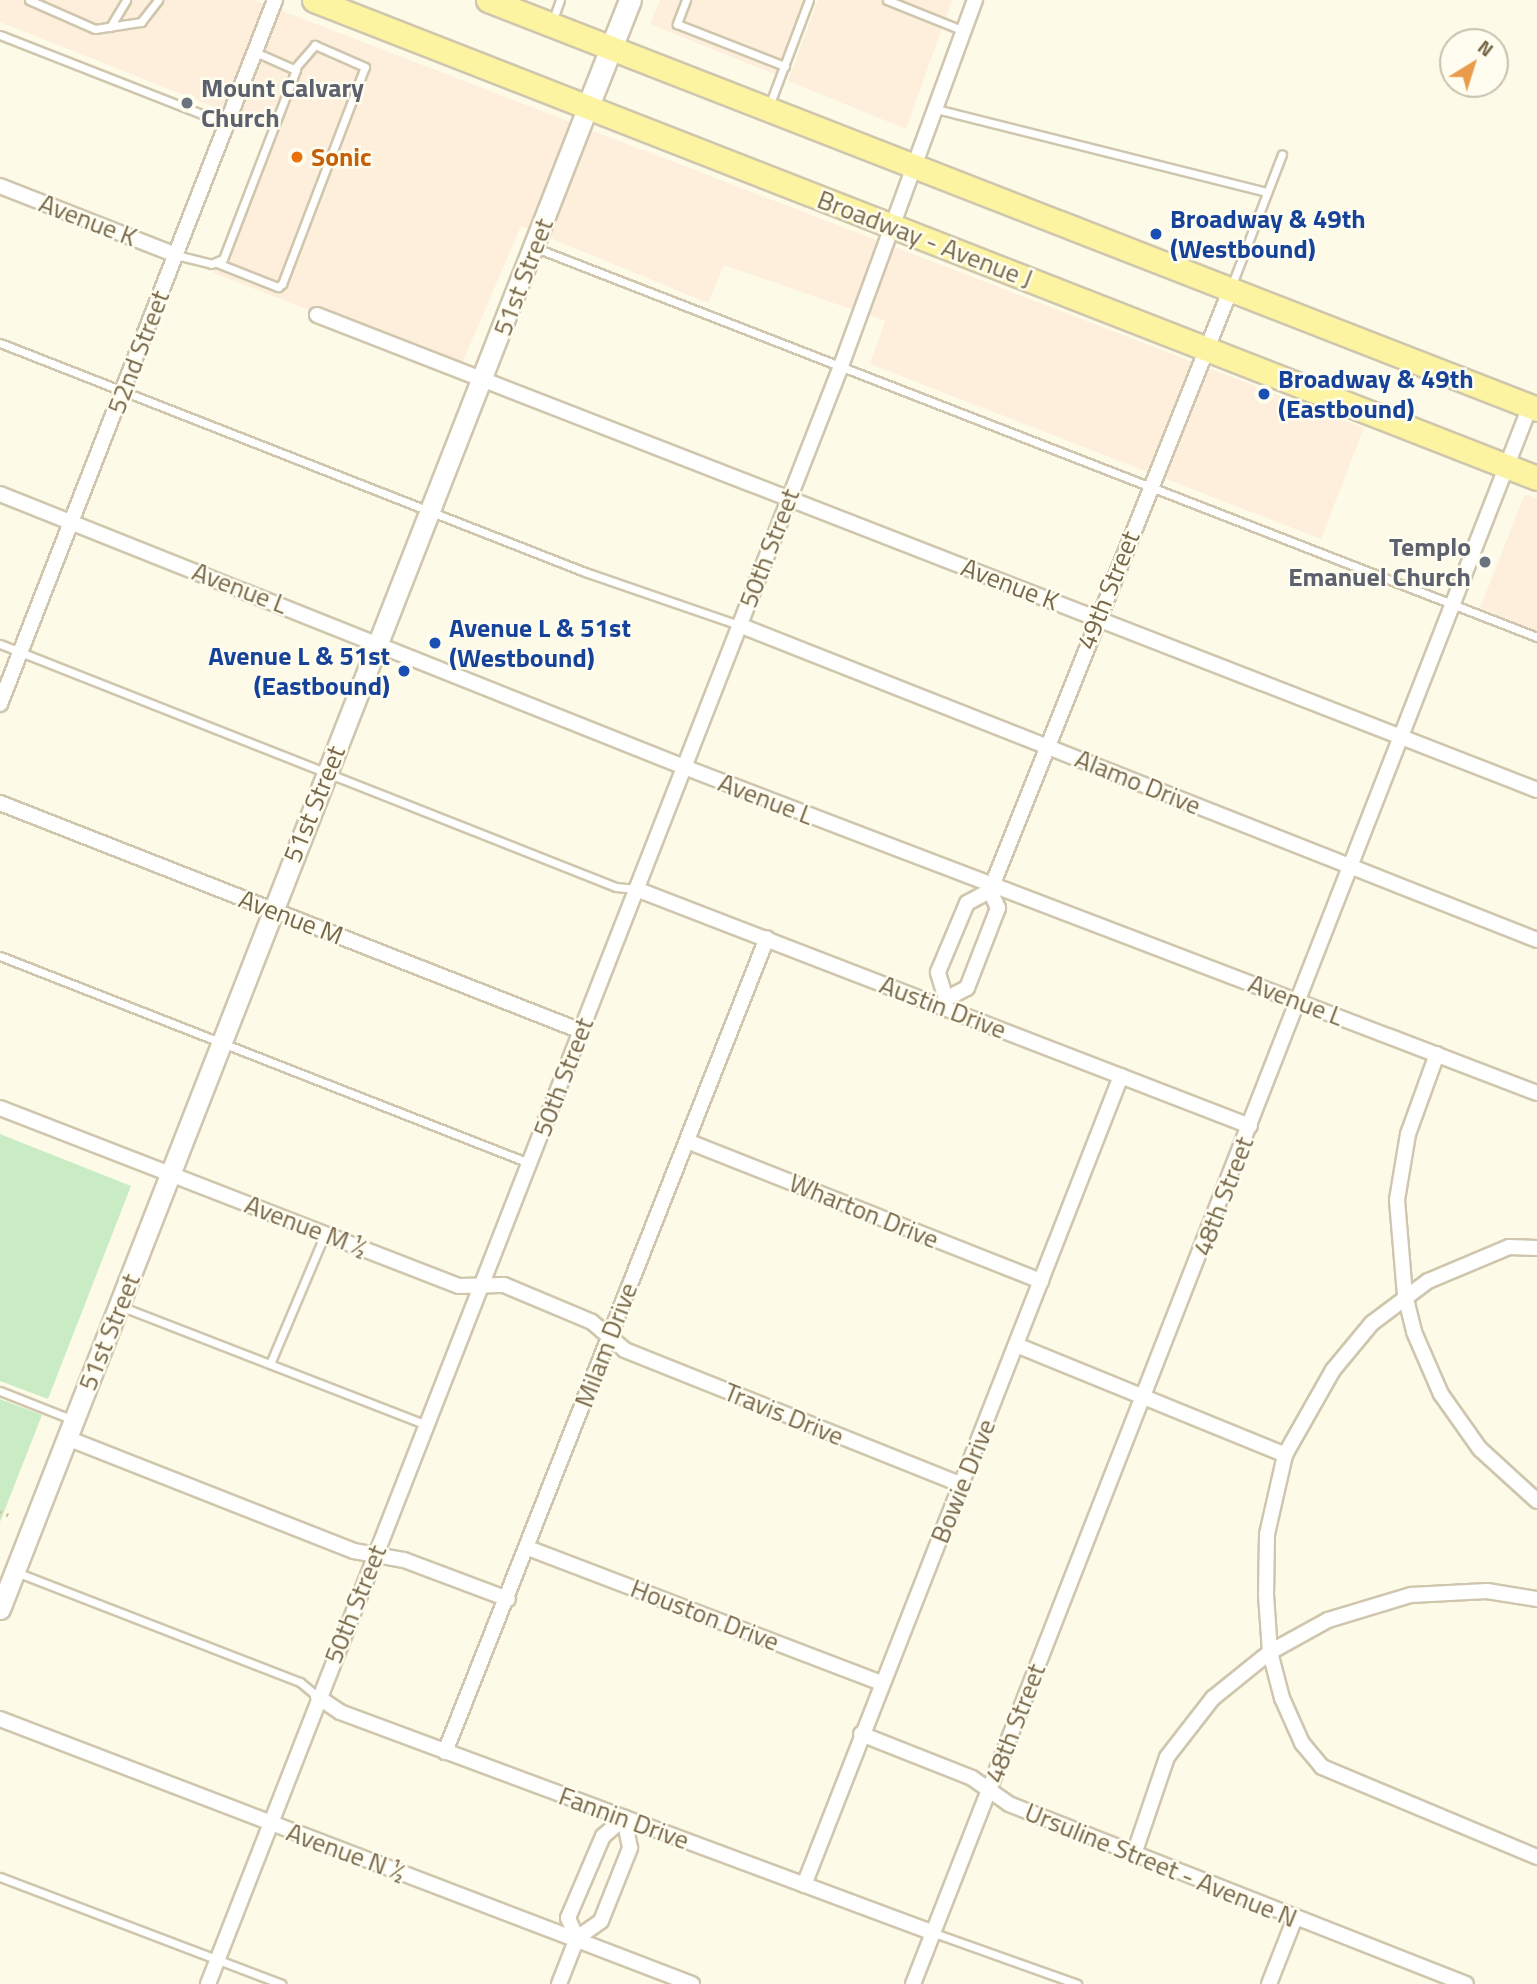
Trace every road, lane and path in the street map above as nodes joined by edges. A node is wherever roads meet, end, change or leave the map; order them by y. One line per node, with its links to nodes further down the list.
1 (29, 0): 14 (lane)
2 (125, 0): 14 (lane)
3 (158, 0): 14 (lane)
4 (275, 0): 18 (street, 52nd Street)
5 (314, 0): 21 (main road, Broadway - Avenue J)
6 (488, 0): 13 (main road)
7 (560, 0): 13 (lane)
8 (630, 0): 17 (main road, 51st Street)
9 (686, 0): 19 (lane)
10 (887, 0): 15 (lane)
11 (975, 0): 15 (street, 50th Street)
12 (807, 1): 19 (lane)
13 (551, 25): 17 (main road)
14 (110, 27)
15 (964, 31): 22 (street, 50th Street)
16 (0, 35): 24 (lane)
17 (611, 49): 21 (main road, 51st Street); 23 (main road)
18 (255, 51): 20 (lane); 24 (street, 52nd Street)
19 (785, 66): 23 (lane)
20 (296, 67): 32 (lane); 32 (lane)
21 (588, 106): 29 (main road, Broadway - Avenue J); 30 (street, 51st Street)
22 (936, 109): 26 (street, 50th Street); 28 (lane)
23 (768, 110): 26 (main road)
24 (228, 124): 31 (street, 52nd Street)
25 (1282, 154): 28 (lane)
26 (915, 168): 29 (street, 50th Street); 33 (main road)
27 (0, 186): 31 (street, Avenue K)
28 (1267, 192): 33 (lane)
29 (893, 227): 36 (main road, Broadway - Avenue J); 37 (street, 50th Street)
30 (535, 248): 37 (lane); 38 (street, 51st Street)
31 (176, 255): 32 (lane); 39 (street, 52nd Street)
32 (217, 263)
33 (1230, 291): 36 (street, 49th Street); 40 (main road)
34 (317, 315): 38 (street, Avenue K)
35 (0, 342): 39 (lane)
36 (1205, 349): 41 (main road, Broadway - Avenue J); 43 (street, 49th Street)
37 (841, 366): 43 (lane); 45 (street, 50th Street)
38 (484, 378): 45 (street, Avenue K); 46 (street, 51st Street)
39 (123, 391): 46 (lane); 47 (street, 52nd Street)
40 (1534, 408): 41 (street, 48th Street)
41 (1507, 466): 42 (main road, Broadway - Avenue J); 48 (street, 48th Street)
42 (1537, 478)
43 (1150, 487): 48 (lane); 49 (street, 49th Street)
44 (0, 494): 47 (street, Avenue L)
45 (789, 498): 49 (street, Avenue K); 50 (street, 50th Street)
46 (432, 511): 50 (lane); 52 (street, 51st Street)
47 (72, 522): 52 (street, Avenue L); 54 (street, 52nd Street)
48 (1453, 604): 51 (lane); 56 (street, 48th Street)
49 (1097, 618): 56 (street, Avenue K); 57 (street, 49th Street)
50 (739, 625): 57 (street, Alamo Drive); 58 (street, 50th Street)
51 (1537, 637)
52 (379, 642): 58 (street, Avenue L); 59 (street, 51st Street)
53 (0, 644): 54 (lane)
54 (20, 652): 55 (street, 52nd Street); 59 (lane)
55 (0, 704)
56 (1401, 737): 60 (street, Avenue K); 62 (street, 48th Street)
57 (1046, 746): 62 (street, Alamo Drive); 63 (street, 49th Street)
58 (684, 767): 63 (street, Avenue L); 64 (street, 50th Street)
59 (326, 771): 64 (lane); 65 (street, 51st Street)
60 (1537, 790)
61 (0, 803): 65 (street, Avenue M)
62 (1350, 866): 67 (street, Alamo Drive); 69 (street, 48th Street)
63 (991, 887): 69 (street, Avenue L); 70 (street); 70 (street, 49th Street)
64 (636, 889): 66 (street, Austin Drive); 71 (street, 50th Street)
65 (273, 910): 71 (street, Avenue M); 72 (street, 51st Street)
66 (767, 938): 70 (street, Austin Drive); 78 (street, Milam Drive)
67 (1537, 940)
68 (0, 957): 72 (lane)
69 (1298, 1001): 73 (street, Avenue L); 77 (street, 48th Street)
70 (944, 1003): 74 (street, Austin Drive)
71 (581, 1031): 79 (street, 50th Street)
72 (223, 1044): 79 (lane); 80 (street, 51st Street)
73 (1437, 1054): 75 (street, Avenue L); 85 (street)
74 (1121, 1076): 77 (street, Austin Drive); 83 (street, Bowie Drive)
75 (1537, 1093)
76 (0, 1108): 80 (street, Avenue M ½)
77 (1250, 1126): 91 (street, 48th Street)
78 (687, 1141): 83 (street, Wharton Drive); 87 (street, Milam Drive)
79 (529, 1163): 84 (street, 50th Street)
80 (172, 1174): 81 (street, Avenue M ½); 86 (street, 51st Street)
81 (324, 1234): 84 (street, Avenue M ½); 89 (lane)
82 (1537, 1248): 85 (street)
83 (1041, 1281): 88 (street, Bowie Drive)
84 (482, 1285): 87 (street, Avenue M ½); 92 (street, 50th Street)
85 (1405, 1295): 94 (street); 96 (street)
86 (120, 1306): 89 (lane); 93 (street, 51st Street)
87 (609, 1336): 95 (street, Travis Drive); 99 (street, Milam Drive)
88 (1016, 1345): 91 (street); 95 (street, Bowie Drive)
89 (270, 1364): 92 (lane)
90 (0, 1391): 93 (lane)
91 (1144, 1396): 94 (street); 111 (street, 48th Street)
92 (427, 1425): 100 (street, 50th Street)
93 (70, 1429): 100 (street); 101 (street, 51st Street)
94 (1284, 1455): 105 (street)
95 (962, 1485): 106 (street, Bowie Drive)
96 (1537, 1501)
97 (0, 1512): 98 (path)
98 (12, 1517)
99 (527, 1548): 102 (street, Milam Drive); 106 (street, Houston Drive)
100 (375, 1555): 102 (street); 107 (street, 50th Street)
101 (15, 1572): 104 (street, 51st Street); 107 (lane)
102 (508, 1599): 110 (street, Milam Drive)
103 (1537, 1599): 105 (street)
104 (0, 1609)
105 (1270, 1652): 114 (street); 115 (street)
106 (882, 1683): 109 (street, Bowie Drive)
107 (318, 1697): 110 (street, Fannin Drive); 113 (street, 50th Street)
108 (0, 1719): 113 (street, Avenue N ½)
109 (861, 1734): 111 (street, Ursuline Street - Avenue N); 117 (street, Bowie Drive)
110 (445, 1752): 112 (street, Fannin Drive)
111 (989, 1790): 114 (street, Ursuline Street - Avenue N); 119 (street, 48th Street)
112 (624, 1818): 117 (street, Fannin Drive); 120 (street); 120 (street)
113 (269, 1823): 120 (street, Avenue N ½); 121 (street, 50th Street)
114 (1134, 1854): 118 (street, Ursuline Street - Avenue N)
115 (1537, 1857)
116 (0, 1877): 121 (lane)
117 (804, 1885): 119 (street, Fannin Drive)
118 (1295, 1918): 128 (street); 129 (street, Ursuline Street - Avenue N)
119 (934, 1933): 126 (street, 48th Street); 127 (lane)
120 (577, 1938): 124 (street); 125 (street, Avenue N ½)
121 (217, 1960): 122 (street, 50th Street); 123 (lane)
122 (208, 1984)
123 (281, 1984)
124 (559, 1984)
125 (692, 1984)
126 (914, 1984)
127 (1077, 1984)
128 (1269, 1984)
129 (1466, 1984)

